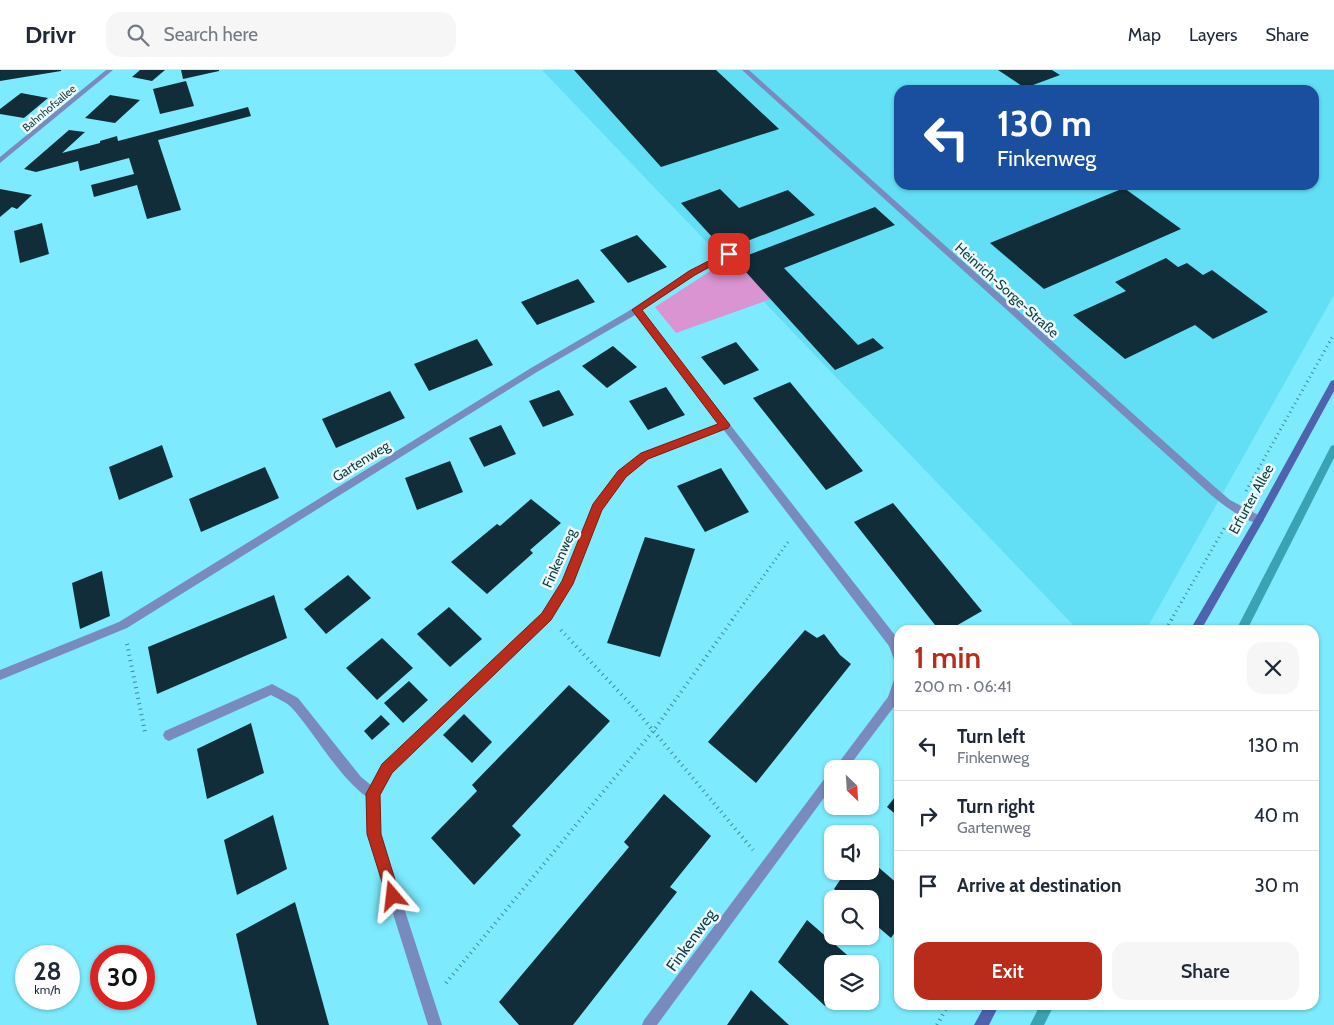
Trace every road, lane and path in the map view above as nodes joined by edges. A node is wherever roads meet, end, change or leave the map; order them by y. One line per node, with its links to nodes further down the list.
1 (110, 70): 3 (street, Bahnhofsallee)
2 (746, 70): 9 (street, Heinrich-Sorge-Straße)
3 (0, 161)
4 (729, 254): 5 (street, Gartenweg)
5 (636, 310): 8 (street); 13 (street, Gartenweg)
6 (1334, 334): 9 (path)
7 (1334, 383): 10 (street, Erfurter Allee)
8 (724, 425): 11 (street); 12 (street, Finkenweg)
9 (1237, 508): 10 (street, Heinrich-Sorge-Straße); 14 (path)
10 (1259, 520): 15 (street, Erfurter Allee)
11 (802, 523): 16 (street); 19 (path)
12 (546, 616): 19 (path); 23 (street, Finkenweg)
13 (123, 625): 17 (street, Gartenweg); 20 (path)
14 (1169, 625)
15 (1198, 625)
16 (894, 643)
17 (0, 675)
18 (894, 695): 21 (street)
19 (654, 730): 24 (path); 25 (path)
20 (169, 735): 23 (street)
21 (847, 760)
22 (824, 789): 24 (street, Finkenweg)
23 (373, 794): 25 (street)
24 (766, 865): 29 (street, Finkenweg)
25 (428, 1005): 28 (street)
26 (945, 1010): 30 (path)
27 (989, 1010): 31 (street)
28 (435, 1025)
29 (649, 1025)
30 (937, 1025)
31 (981, 1025)

